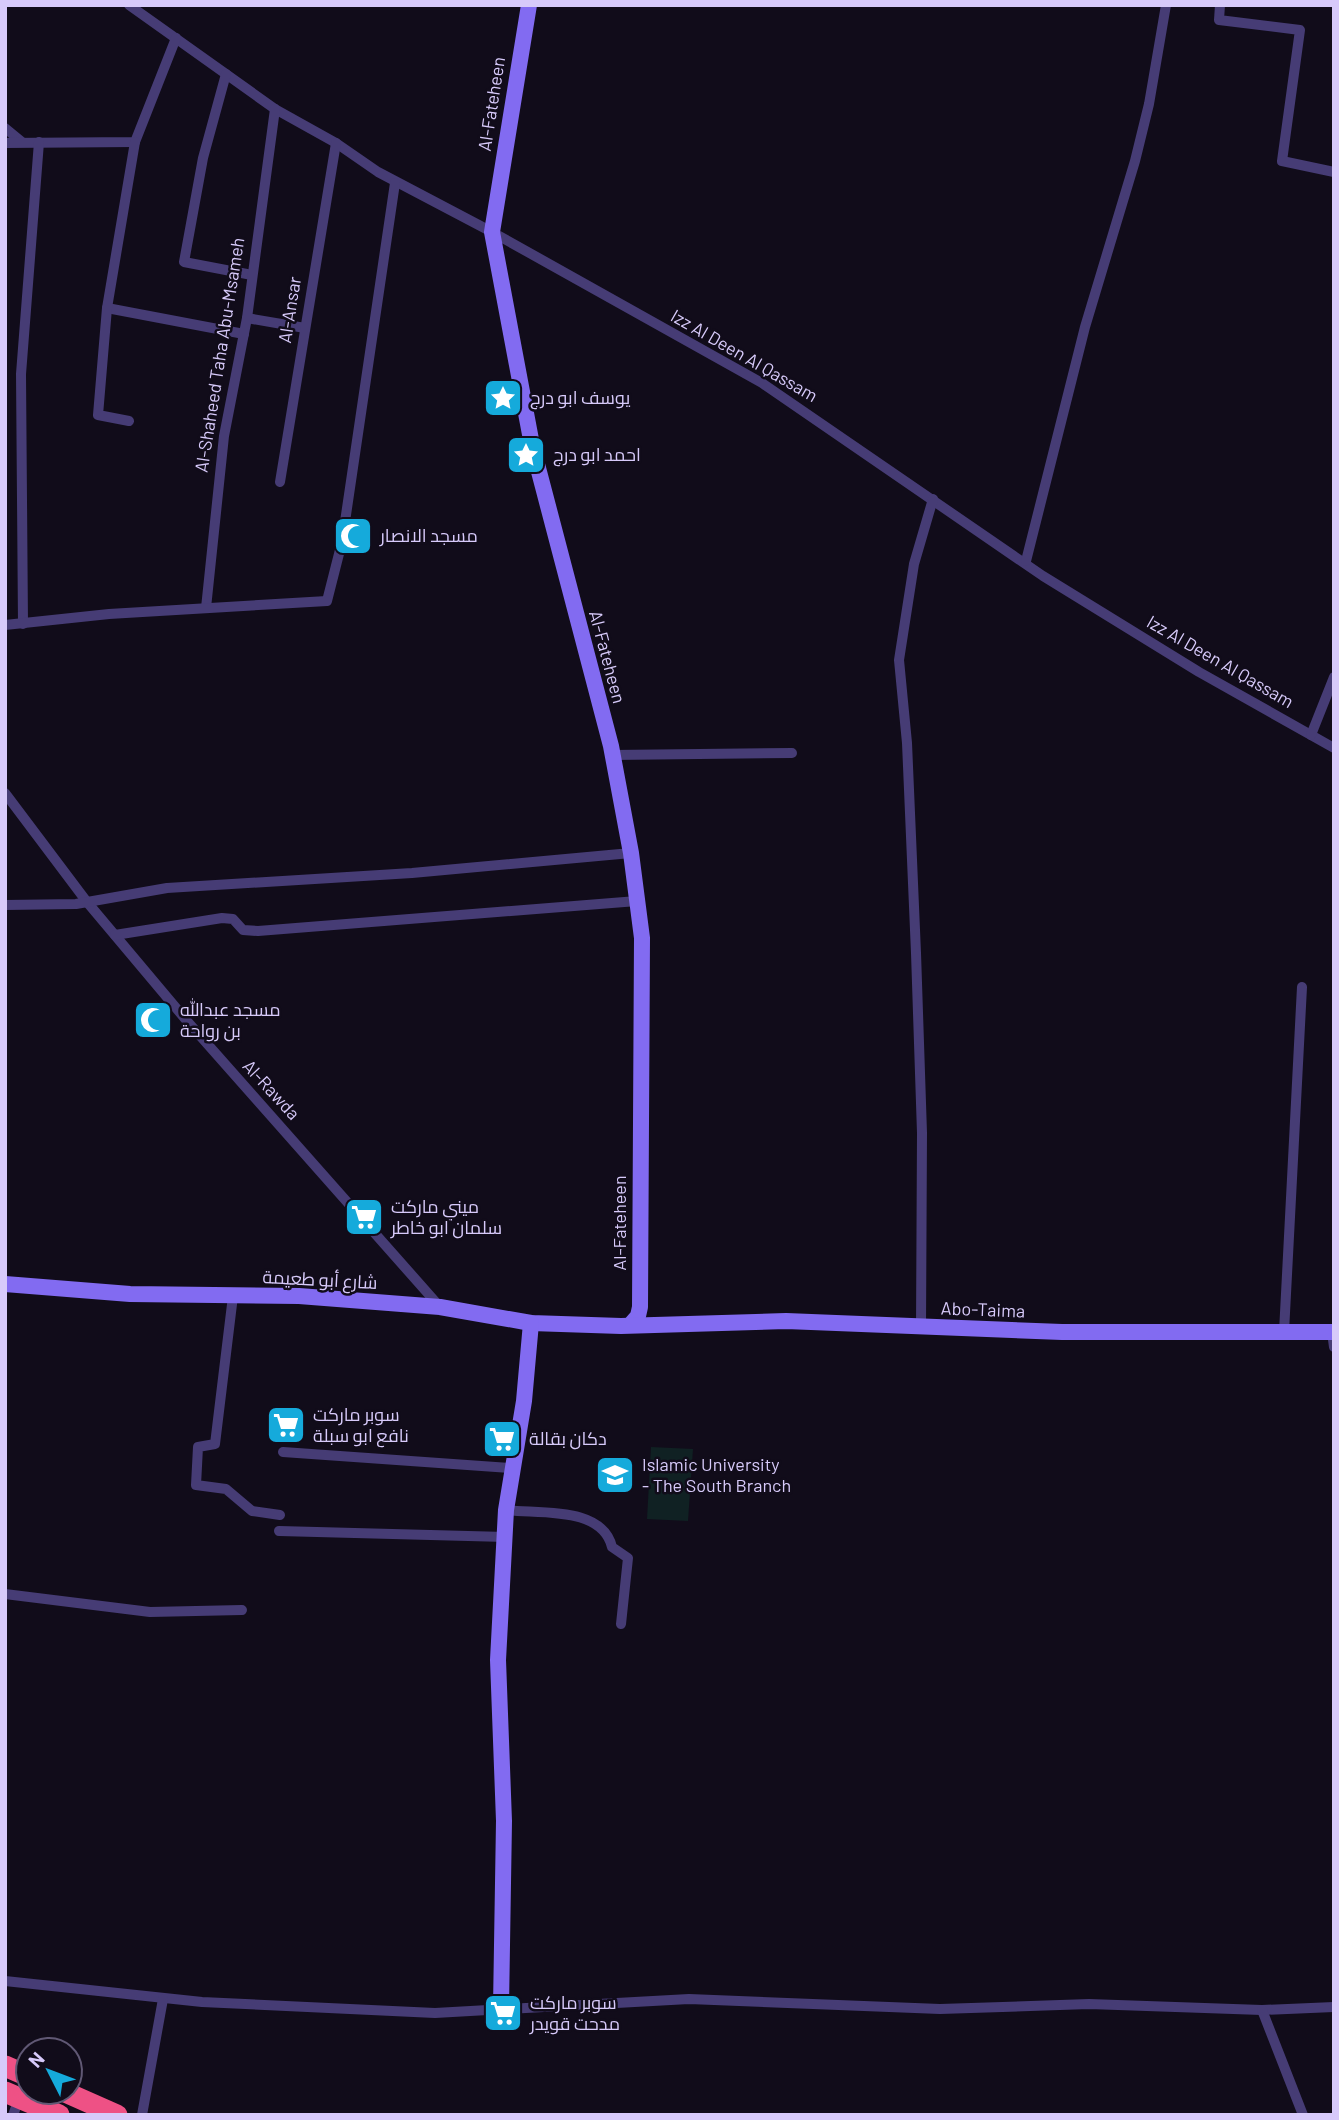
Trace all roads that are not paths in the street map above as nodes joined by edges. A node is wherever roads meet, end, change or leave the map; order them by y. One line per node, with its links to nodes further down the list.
1 (129, 5): 5 (street, Izz Al Deen Al Qassam)
2 (529, 5): 16 (street, Al-Fateheen)
3 (1166, 5): 25 (street)
4 (1220, 5): 14 (street)
5 (176, 38): 6 (street, Izz Al Deen Al Qassam); 11 (street)
6 (226, 74): 7 (street, Izz Al Deen Al Qassam); 17 (street)
7 (275, 109): 13 (street, Izz Al Deen Al Qassam); 17 (street, Al-Shaheed Taha Abu-Msameh)
8 (5, 128): 9 (street)
9 (22, 142): 10 (street); 12 (street)
10 (39, 142): 11 (street); 27 (street)
11 (135, 142): 18 (street)
12 (5, 143)
13 (336, 143): 15 (street, Izz Al Deen Al Qassam); 20 (street, Al-Ansar)
14 (1334, 172)
15 (396, 183): 16 (street, Izz Al Deen Al Qassam); 26 (street)
16 (492, 232): 24 (street, Izz Al Deen Al Qassam); 33 (street, Al-Fateheen)
17 (252, 275): 19 (street, Al-Shaheed Taha Abu-Msameh)
18 (107, 308): 21 (street); 22 (street)
19 (247, 318): 20 (street); 21 (street, Al-Shaheed Taha Abu-Msameh)
20 (305, 328): 23 (street, Al-Ansar)
21 (244, 334): 26 (street, Al-Shaheed Taha Abu-Msameh)
22 (129, 421)
23 (280, 482)
24 (933, 499): 25 (street, Izz Al Deen Al Qassam); 46 (street)
25 (1026, 562): 30 (street, Izz Al Deen Al Qassam)
26 (205, 608): 27 (street)
27 (23, 624): 28 (street)
28 (5, 625)
29 (1334, 677): 30 (street)
30 (1311, 735): 31 (street, Izz Al Deen Al Qassam)
31 (1334, 748)
32 (792, 752): 33 (street)
33 (612, 755): 35 (street, Al-Fateheen)
34 (5, 793): 37 (street, Al-Rawda)
35 (631, 853): 36 (street, Al-Fateheen); 37 (street)
36 (637, 901): 39 (street); 45 (street, Al-Fateheen)
37 (87, 902): 38 (street); 39 (street, Al-Rawda)
38 (5, 905)
39 (115, 935): 43 (street, Al-Rawda)
40 (1302, 987): 47 (street)
41 (5, 1284): 42 (street, شارع أبو طعيمة)
42 (233, 1296): 43 (street, شارع أبو طعيمة); 52 (street)
43 (440, 1307): 44 (street, شارع أبو طعيمة)
44 (531, 1323): 45 (street, شارع أبو طعيمة); 50 (street)
45 (631, 1324): 46 (street, Abo-Taima)
46 (921, 1327): 47 (street, Abo-Taima)
47 (1284, 1332): 48 (street, Abo-Taima)
48 (1333, 1337)
49 (283, 1452): 50 (street)
50 (510, 1468): 51 (street)
51 (506, 1510): 54 (street); 57 (street)
52 (281, 1515)
53 (279, 1531): 54 (street)
54 (506, 1538): 60 (street)
55 (5, 1594): 56 (street)
56 (242, 1610)
57 (621, 1624)
58 (5, 1981): 59 (street)
59 (163, 1999): 60 (street); 67 (street)
60 (501, 2007): 62 (street)
61 (1334, 2007): 62 (street)
62 (1262, 2010): 68 (street)
63 (84, 2100): 66 (highway)
64 (13, 2102): 65 (highway)
65 (59, 2115)
66 (117, 2115)
67 (142, 2115)
68 (1303, 2115)

